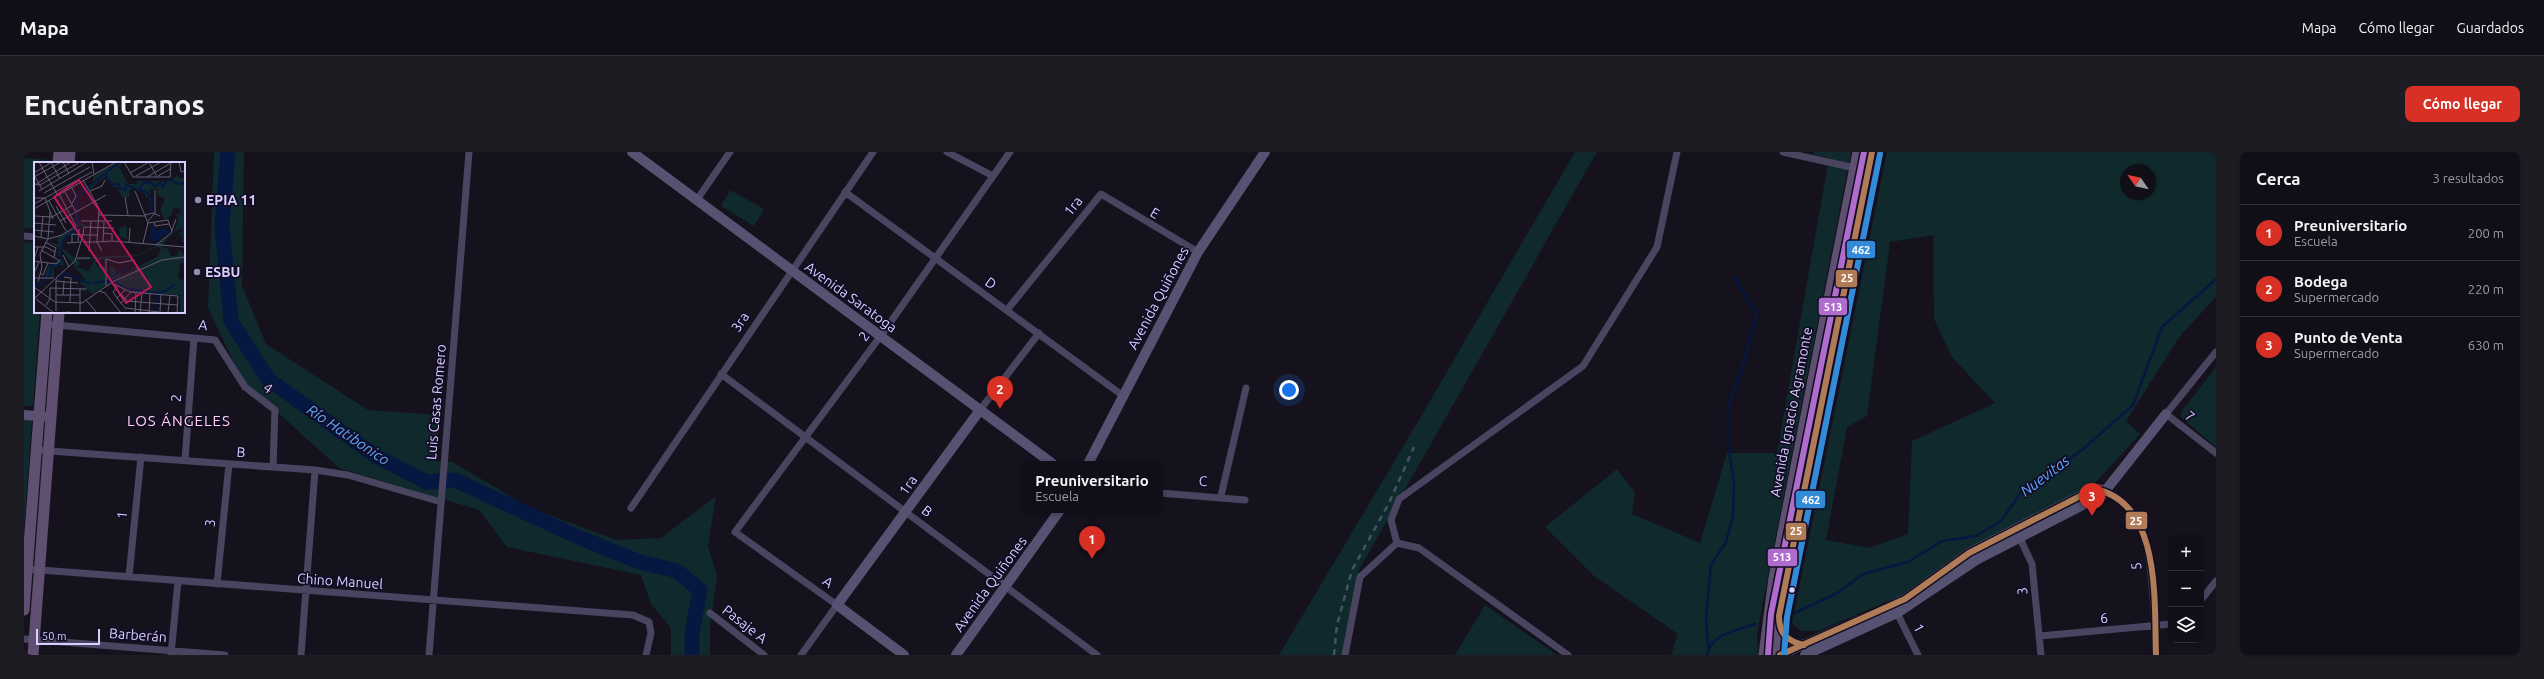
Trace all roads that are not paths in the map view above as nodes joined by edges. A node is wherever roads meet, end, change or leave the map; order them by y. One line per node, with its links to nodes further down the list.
1 (59, 152): 14 (main road)
2 (70, 152): 15 (main road)
3 (469, 152): 59 (street, Luis Casas Romero)
4 (632, 152): 20 (street, Avenida Saratoga)
5 (730, 152): 20 (street)
6 (873, 152): 18 (street, 3ra)
7 (947, 152): 17 (street)
8 (1010, 152): 17 (street, 2)
9 (1266, 152): 23 (street, Avenida Quiñones)
10 (1677, 152): 65 (street)
11 (1783, 152): 16 (street)
12 (1858, 152): 16 (main road, Avenida Ignacio Agramonte)
13 (1872, 152): 83 (main road, Avenida Ignacio Agramonte)
14 (58, 162)
15 (69, 162)
16 (1855, 168): 101 (main road, Avenida Ignacio Agramonte)
17 (993, 176): 24 (street, 2)
18 (845, 192): 24 (street, D); 25 (street, 3ra)
19 (1101, 194): 23 (street, E); 26 (street, 1ra)
20 (696, 201): 25 (street, Avenida Saratoga)
21 (24, 236): 22 (street)
22 (34, 237)
23 (1198, 252): 38 (street, Avenida Quiñones)
24 (936, 259): 26 (street, D); 32 (street, 2)
25 (791, 271): 32 (street, Avenida Saratoga); 36 (street, 3ra)
26 (1007, 310): 31 (street, D)
27 (47, 313): 29 (main road)
28 (59, 313): 30 (main road)
29 (46, 324): 30 (street, A); 42 (main road)
30 (58, 326): 33 (street, A); 43 (main road)
31 (1039, 333): 38 (street, D); 39 (street, 1ra)
32 (881, 336): 39 (street, Avenida Saratoga); 44 (street, 2)
33 (194, 338): 34 (street, A); 49 (street, 2)
34 (215, 340): 53 (street, 4)
35 (2216, 352): 40 (street)
36 (721, 374): 44 (street, B); 60 (street, 3ra)
37 (1246, 388): 57 (street)
38 (1122, 395): 51 (street, Avenida Quiñones)
39 (980, 410): 50 (street, Avenida Saratoga); 61 (street, 1ra)
40 (2166, 414): 47 (street, 7); 55 (street)
41 (24, 415): 42 (street)
42 (39, 416): 43 (street); 45 (main road)
43 (51, 417): 46 (main road)
44 (806, 437): 61 (street, B); 63 (street, 2)
45 (36, 450): 46 (street, B); 66 (main road)
46 (49, 450): 48 (street, B); 67 (main road)
47 (2216, 454)
48 (141, 457): 49 (street, B); 68 (street, 1)
49 (185, 460): 52 (street, B)
50 (1049, 461)
51 (1089, 461)
52 (229, 464): 53 (street, B); 71 (street, 3)
53 (273, 467): 54 (street, B)
54 (315, 470): 59 (street, B); 73 (street)
55 (2105, 490): 64 (street); 84 (street, 5)
56 (1163, 493): 57 (street, C)
57 (1221, 496): 58 (street, C)
58 (1245, 500)
59 (441, 502): 77 (street, Luis Casas Romero)
60 (631, 508)
61 (906, 512): 72 (street, B); 78 (street, 1ra)
62 (1058, 513): 72 (street, Avenida Quiñones)
63 (736, 532): 78 (street, A)
64 (2017, 533): 81 (street); 85 (street, 3); 87 (street)
65 (1397, 543): 99 (street); 100 (street)
66 (27, 570): 67 (street, Chino Manuel); 75 (main road)
67 (39, 570): 68 (street, Chino Manuel); 76 (main road)
68 (129, 576): 69 (street, Chino Manuel)
69 (178, 581): 71 (street, Chino Manuel); 88 (street)
70 (2216, 582): 74 (street)
71 (217, 584): 73 (street, Chino Manuel)
72 (1006, 586): 97 (street, Avenida Quiñones); 98 (street, B)
73 (307, 592): 77 (street, Chino Manuel); 91 (street)
74 (2204, 596)
75 (25, 598): 76 (street); 79 (main road)
76 (37, 599): 86 (main road)
77 (433, 600): 92 (street, Luis Casas Romero); 93 (street, Chino Manuel)
78 (837, 605): 95 (street, 1ra); 96 (street, A)
79 (24, 610)
80 (710, 613): 94 (street, Pasaje A)
81 (1897, 613): 87 (street); 104 (street, 1)
82 (2168, 625): 84 (street, 6)
83 (1779, 626): 87 (street); 102 (main road, Avenida Ignacio Agramonte)
84 (2155, 627): 85 (street, 6); 106 (street, 5)
85 (2040, 636): 105 (street, 3)
86 (29, 639): 88 (street, Barberán); 89 (main road)
87 (1808, 652): 103 (street)
88 (172, 653): 90 (street, Barberán)
89 (33, 655)
90 (226, 655)
91 (301, 655)
92 (429, 655)
93 (646, 655)
94 (764, 655)
95 (801, 655)
96 (904, 655)
97 (956, 655)
98 (1097, 655)
99 (1345, 655)
100 (1568, 655)
101 (1764, 655)
102 (1776, 655)
103 (1780, 655)
104 (1918, 655)
105 (2041, 655)
106 (2156, 655)

